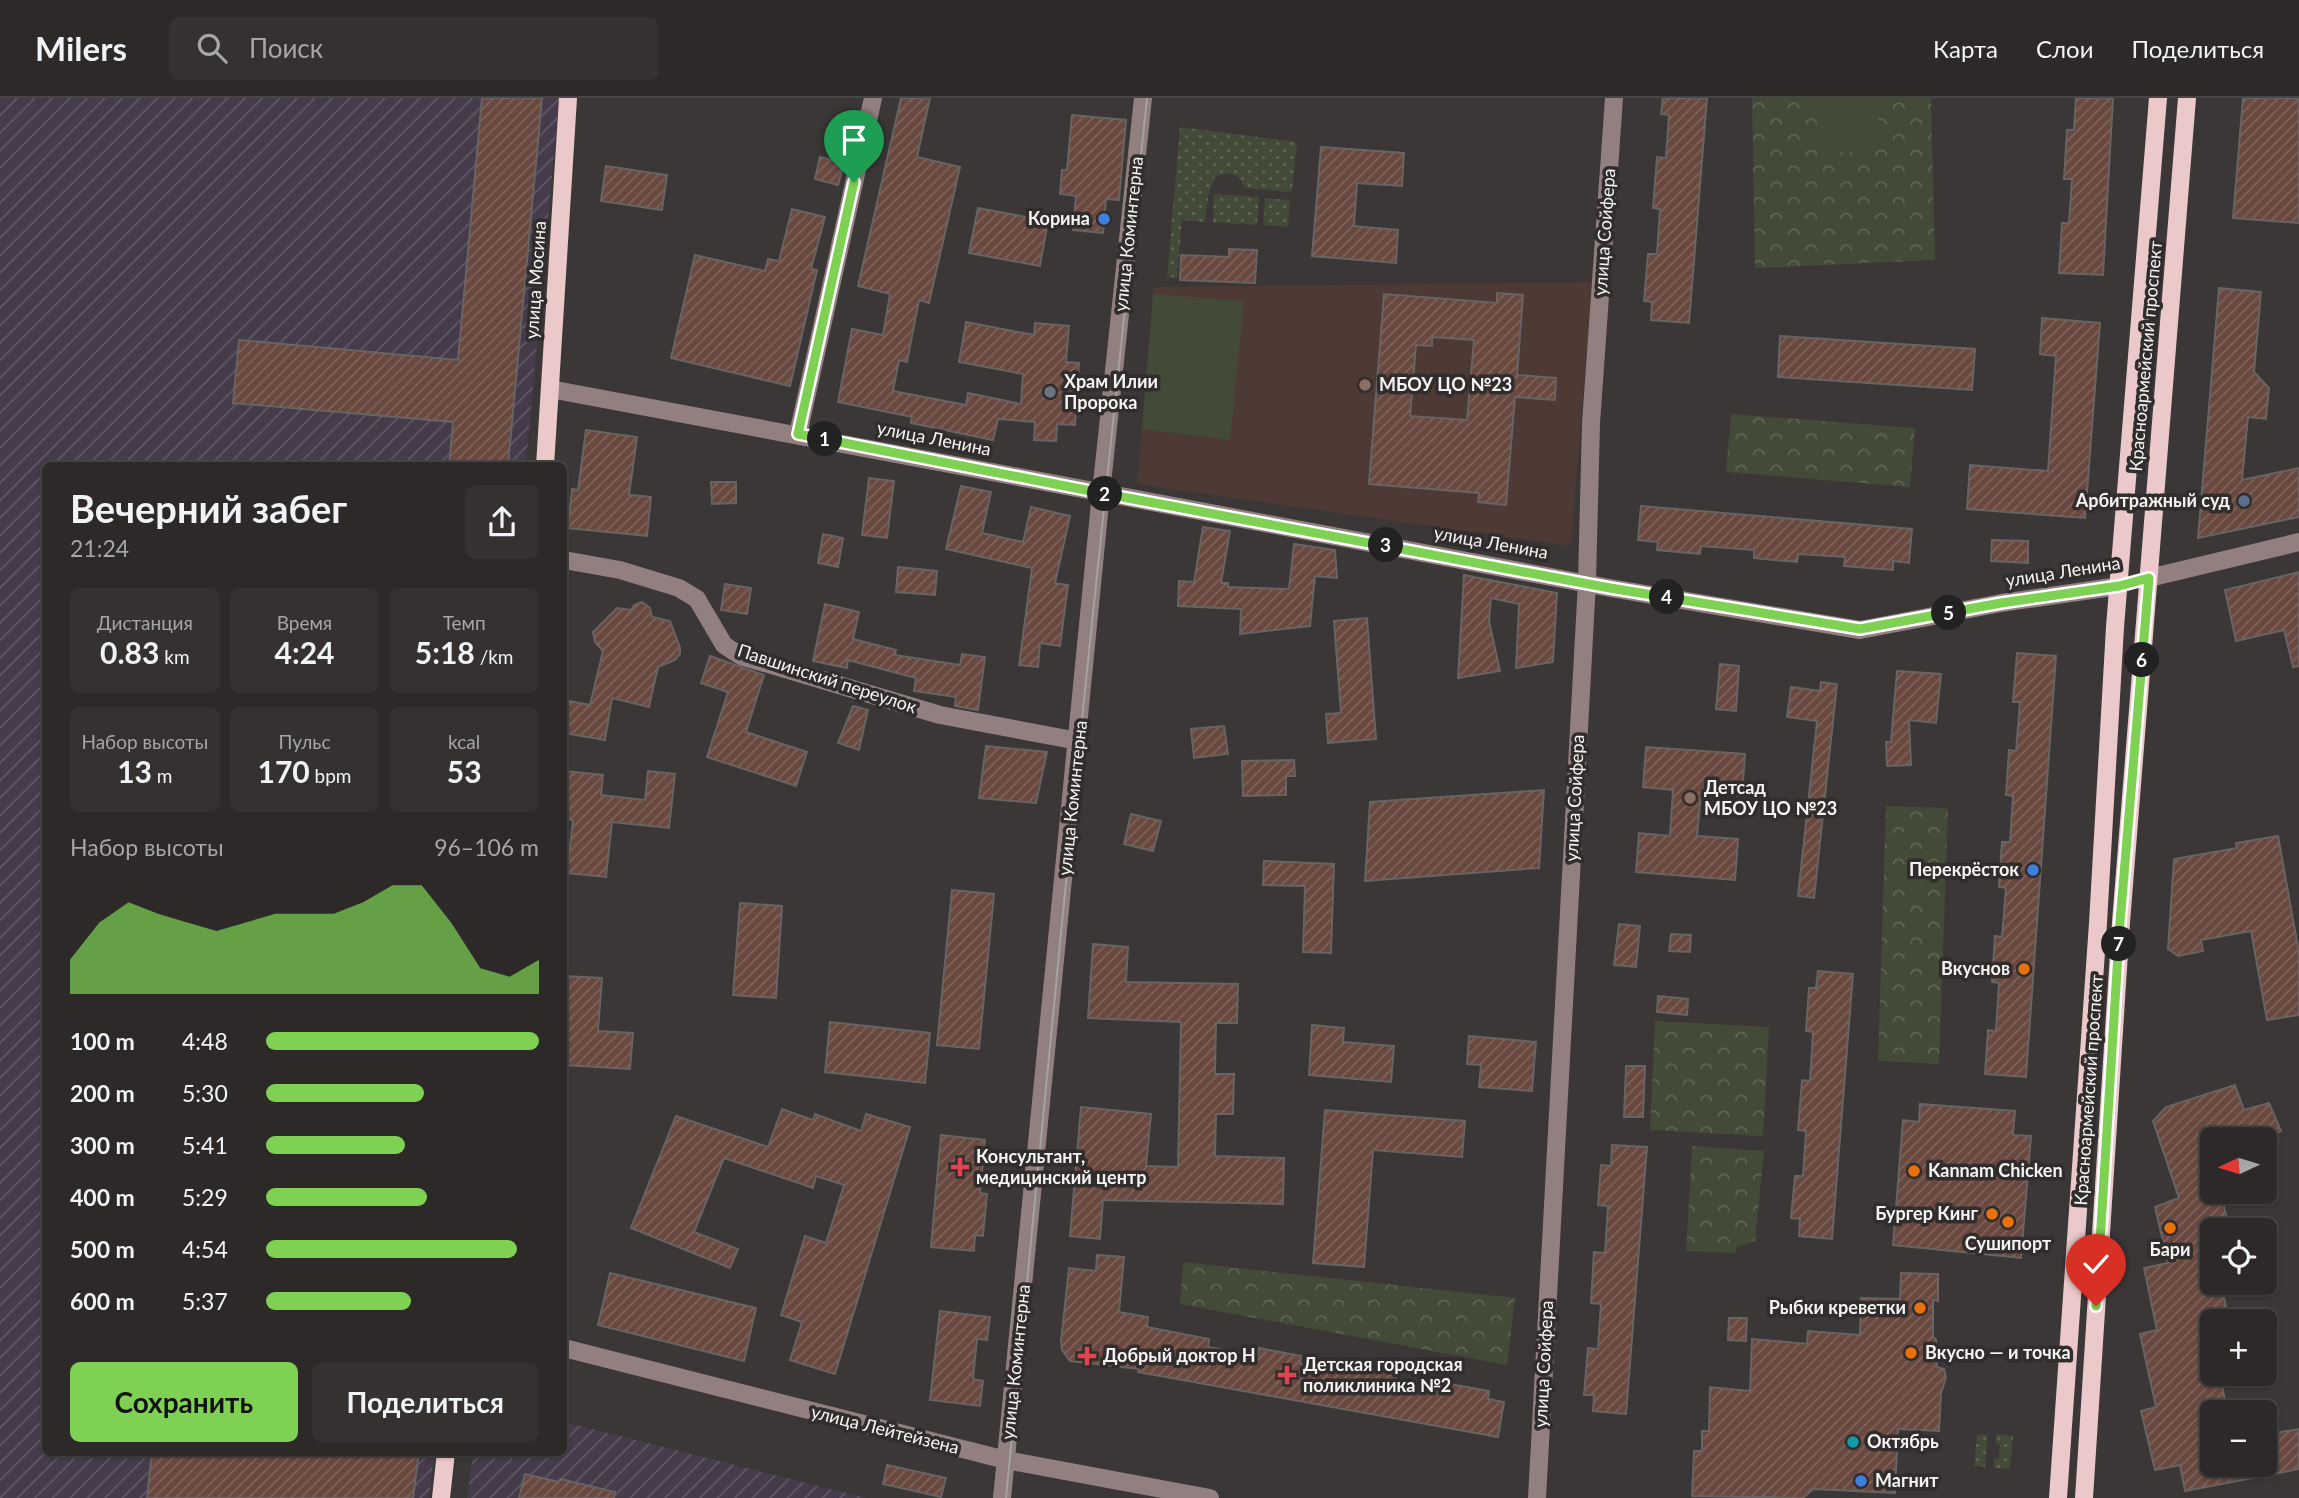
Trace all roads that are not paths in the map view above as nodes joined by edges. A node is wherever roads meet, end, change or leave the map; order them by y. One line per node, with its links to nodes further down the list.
1 (568, 98): 7 (main road, улица Мосина)
2 (873, 98): 8 (street)
3 (1143, 98): 10 (street, улица Коминтерна)
4 (1614, 98): 14 (street, улица Сойфера)
5 (2158, 98): 15 (main road, Красноармейский проспект)
6 (2187, 98): 13 (main road, Красноармейский проспект)
7 (550, 389): 8 (street, улица Ленина); 9 (main road, улица Мосина)
8 (798, 434): 10 (street, улица Ленина)
9 (545, 462)
10 (1101, 493): 14 (street, улица Ленина); 16 (street, улица Коминтерна)
11 (2299, 542): 13 (street, улица Ленина)
12 (567, 561): 16 (street, Павшинский переулок)
13 (2149, 578): 15 (main road, улица Ленина); 25 (main road, Красноармейский проспект)
14 (1587, 582): 15 (street, улица Ленина); 23 (street, улица Сойфера)
15 (2119, 586): 24 (main road, Красноармейский проспект)
16 (1078, 741): 19 (street, улица Коминтерна)
17 (567, 1349): 19 (street, улица Лейтейзена)
18 (446, 1456): 20 (main road)
19 (1006, 1460): 21 (street, улица Коминтерна); 22 (street, улица Лейтейзена)
20 (441, 1498)
21 (1002, 1498)
22 (1210, 1498)
23 (1537, 1498)
24 (2058, 1498)
25 (2084, 1498)

